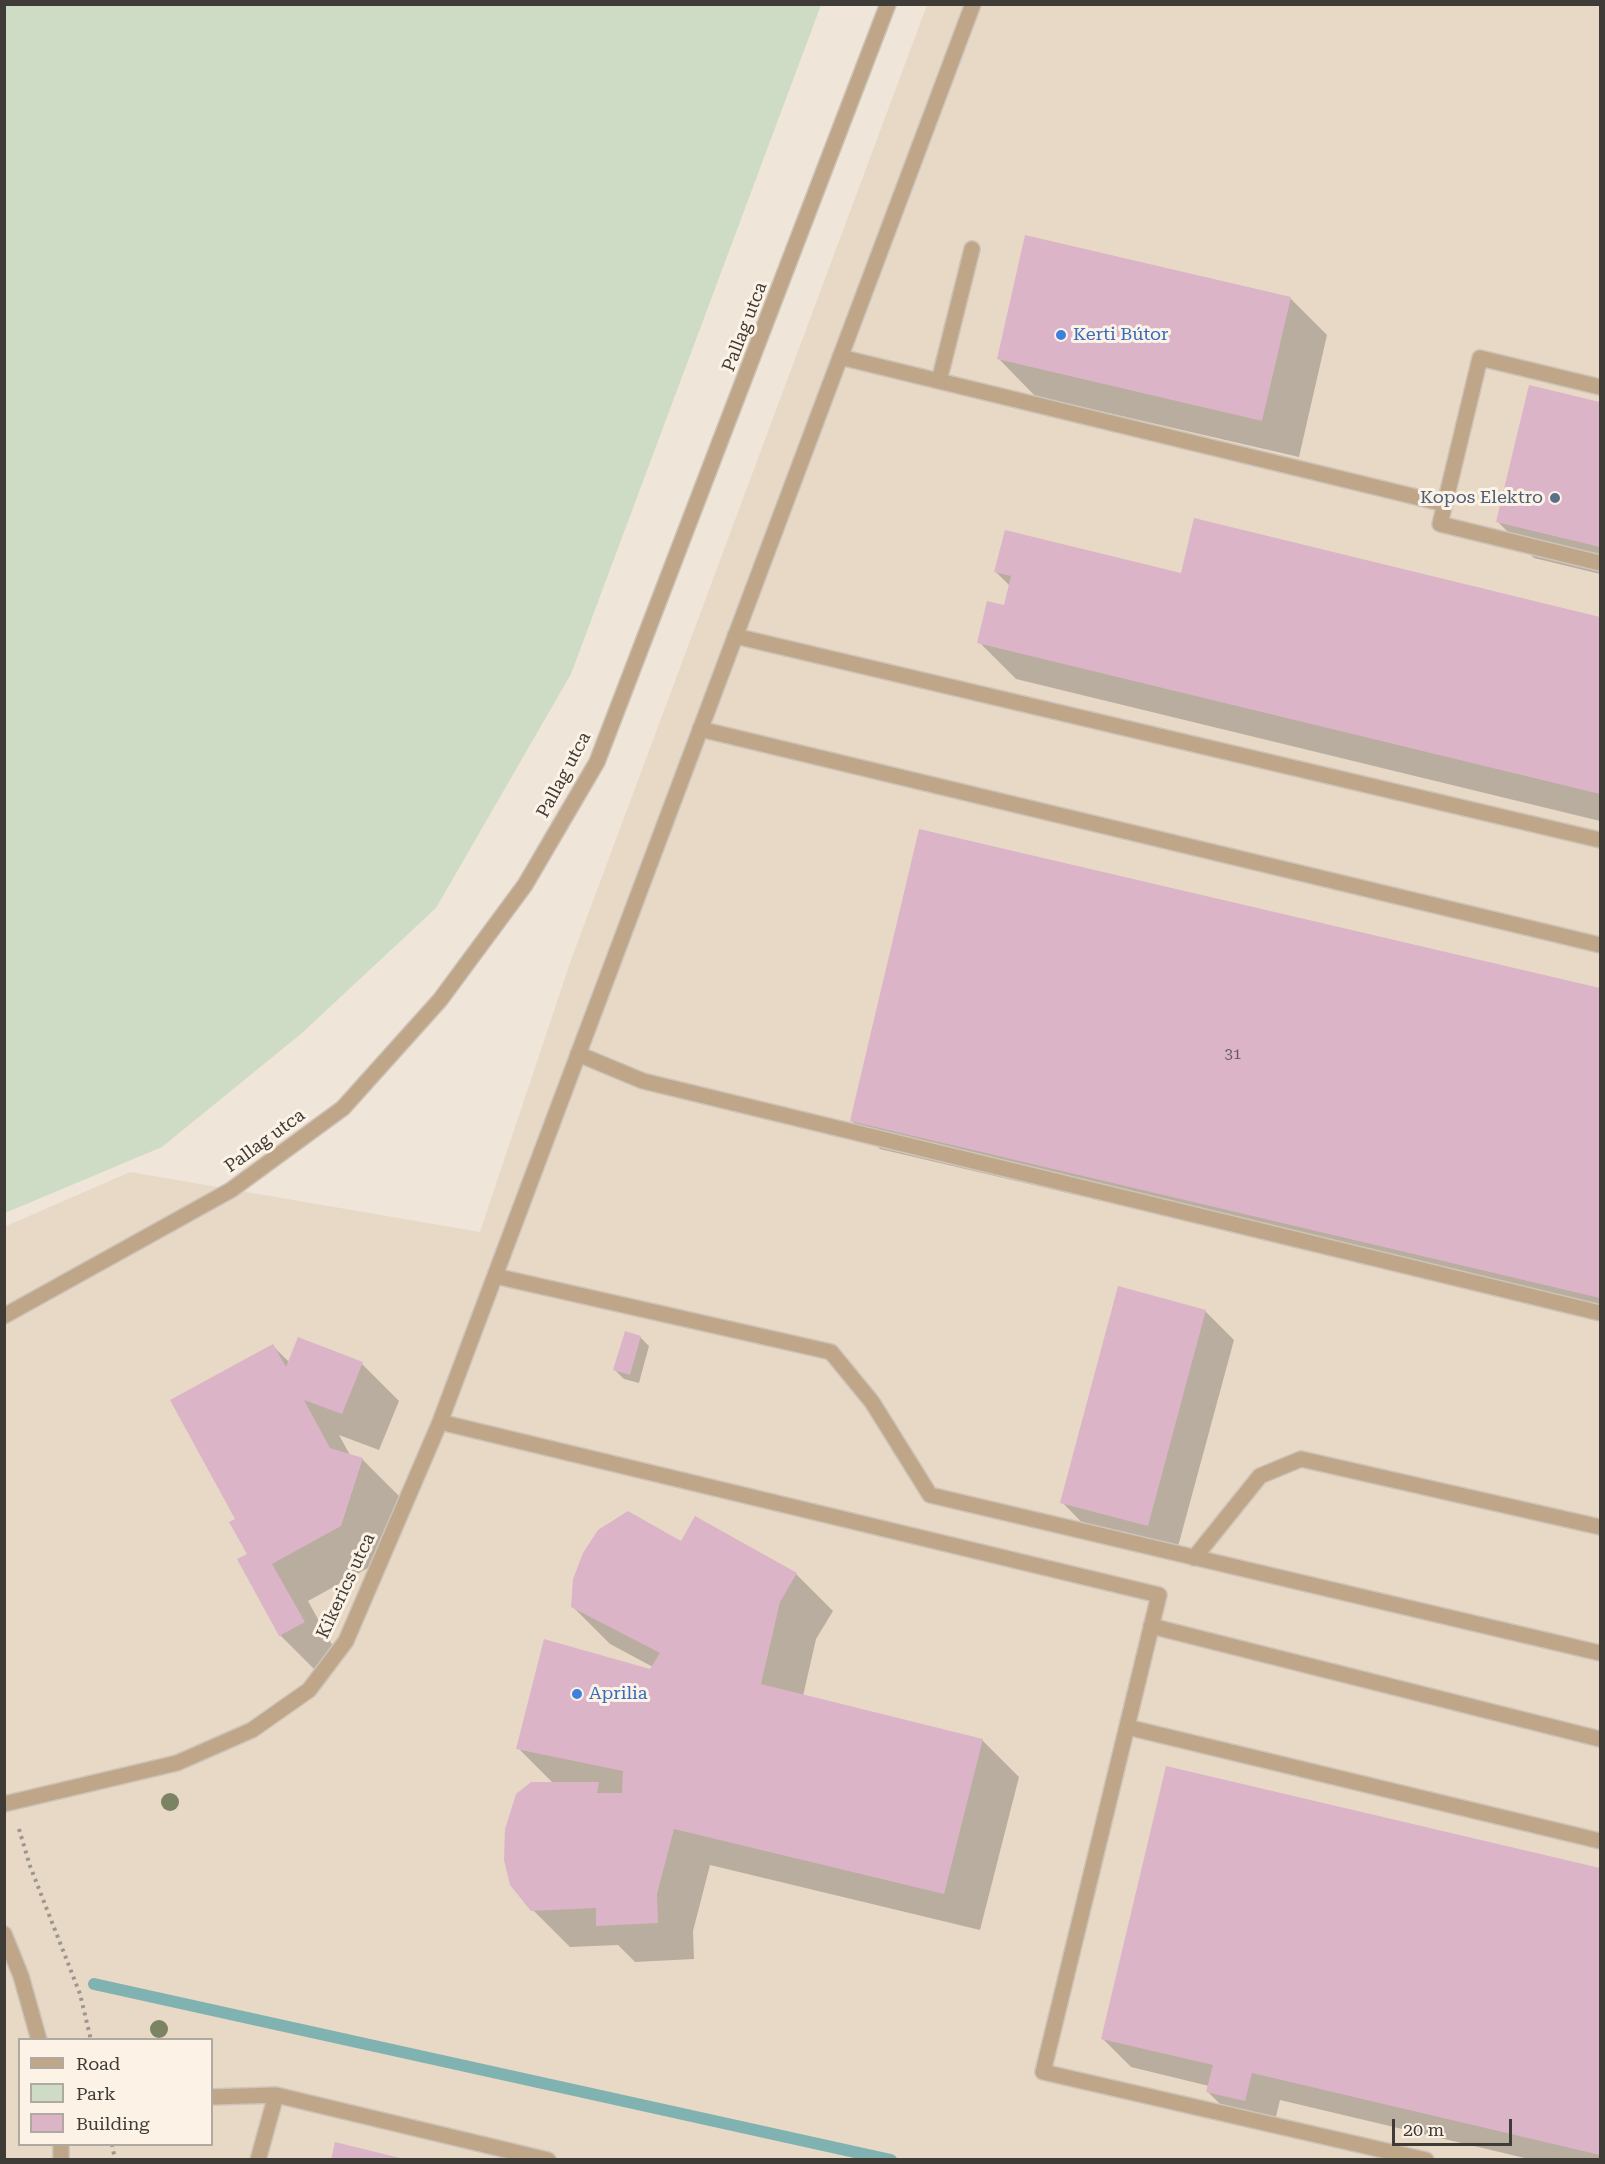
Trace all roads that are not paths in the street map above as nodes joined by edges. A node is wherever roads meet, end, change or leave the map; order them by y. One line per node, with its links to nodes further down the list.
1 (888, 4): 16 (street, Pallag utca)
2 (973, 4): 4 (street)
3 (972, 249): 5 (street)
4 (840, 357): 5 (street); 9 (street)
5 (939, 381): 7 (street)
6 (1600, 387): 7 (street)
7 (1445, 504): 8 (street)
8 (1600, 563)
9 (735, 636): 10 (street); 11 (street)
10 (700, 729): 12 (street); 13 (street)
11 (1600, 840)
12 (1600, 945)
13 (578, 1054): 14 (street); 15 (street)
14 (495, 1276): 17 (street); 19 (street)
15 (1600, 1313)
16 (4, 1316)
17 (440, 1422): 20 (street); 24 (street, Kikerics utca)
18 (1600, 1527): 19 (street)
19 (1194, 1557): 21 (street)
20 (1151, 1626): 22 (street); 23 (street)
21 (1600, 1653)
22 (1127, 1727): 25 (street); 32 (street)
23 (1600, 1738)
24 (8, 1803)
25 (1600, 1841)
26 (4, 1935): 27 (street)
27 (38, 2038)
28 (276, 2095): 29 (street); 30 (street); 31 (street)
29 (213, 2097)
30 (258, 2160)
31 (548, 2160)
32 (1426, 2160)

